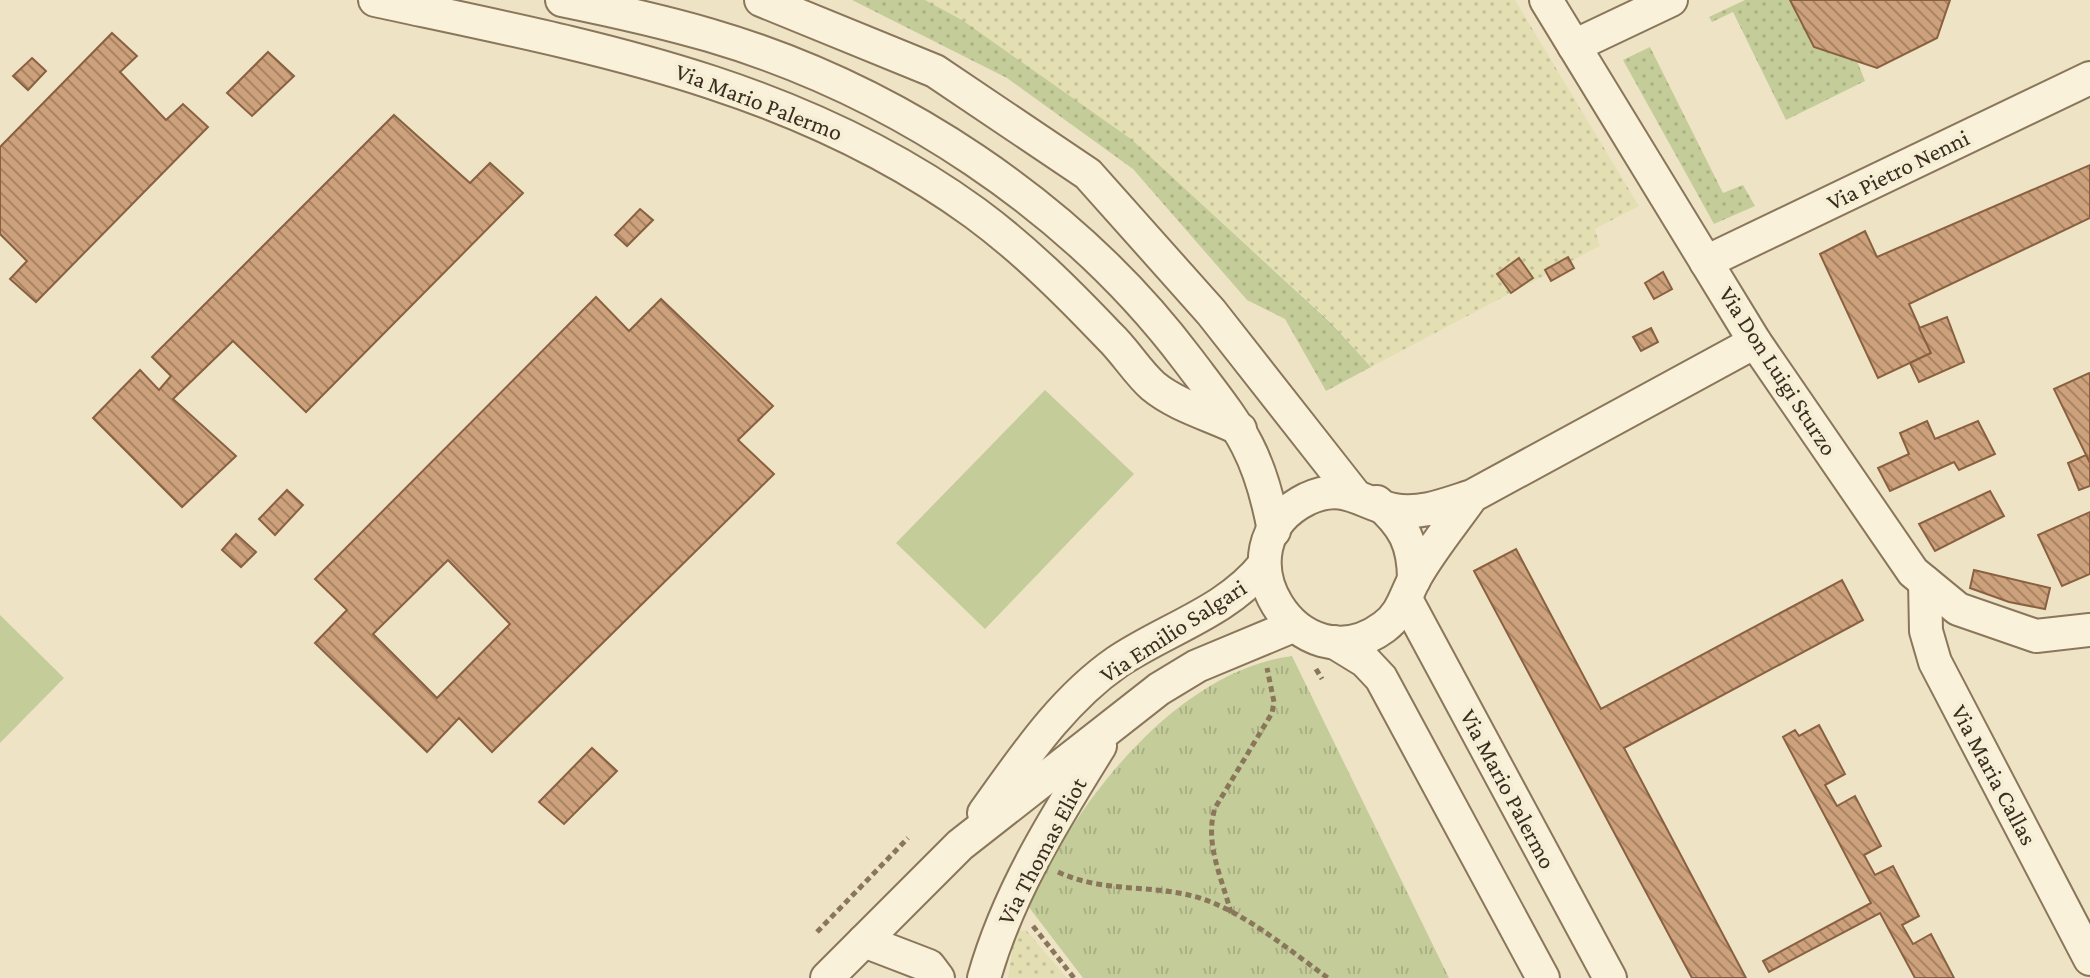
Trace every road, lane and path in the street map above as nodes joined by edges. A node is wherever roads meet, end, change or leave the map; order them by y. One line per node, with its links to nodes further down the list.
1 (375, 0): 10 (street, Via Mario Palermo)
2 (562, 0): 10 (street, Via Mario Palermo)
3 (761, 0): 12 (street)
4 (1546, 0): 6 (street, Via Don Luigi Sturzo)
5 (1671, 0): 6 (street)
6 (1574, 46): 8 (street, Via Don Luigi Sturzo)
7 (2090, 78): 8 (street, Via Pietro Nenni)
8 (1706, 262): 9 (street, Via Don Luigi Sturzo)
9 (1755, 342): 11 (street); 15 (street, Via Don Luigi Sturzo)
10 (1240, 429): 13 (street, Via Mario Palermo)
11 (1472, 496): 12 (street); 16 (street)
12 (1365, 498): 13 (street); 16 (street)
13 (1274, 531): 14 (street)
14 (1264, 565): 17 (street); 23 (street, Via Emilio Salgari)
15 (1925, 582): 18 (street, Via Don Luigi Sturzo); 29 (street, Via Maria Callas)
16 (1410, 590): 19 (street); 36 (street, Via Mario Palermo)
17 (1293, 626): 19 (street); 20 (street, Via Emilio Salgari)
18 (2090, 630)
19 (1334, 642): 35 (street)
20 (1253, 643): 21 (street, Via Emilio Salgari); 26 (path)
21 (1110, 729): 23 (street, Via Emilio Salgari); 24 (street, Via Thomas Eliot)
22 (908, 838): 27 (path)
23 (960, 845): 28 (street, Via Emilio Salgari)
24 (1034, 857): 25 (street, Via Thomas Eliot); 26 (path)
25 (1010, 903): 32 (street, Via Thomas Eliot); 33 (path)
26 (1231, 913): 34 (path)
27 (817, 932)
28 (864, 941): 30 (street, Via Emilio Salgari); 31 (street)
29 (2090, 959)
30 (827, 978)
31 (938, 978)
32 (984, 978)
33 (1074, 978)
34 (1328, 978)
35 (1543, 978)
36 (1610, 978)

